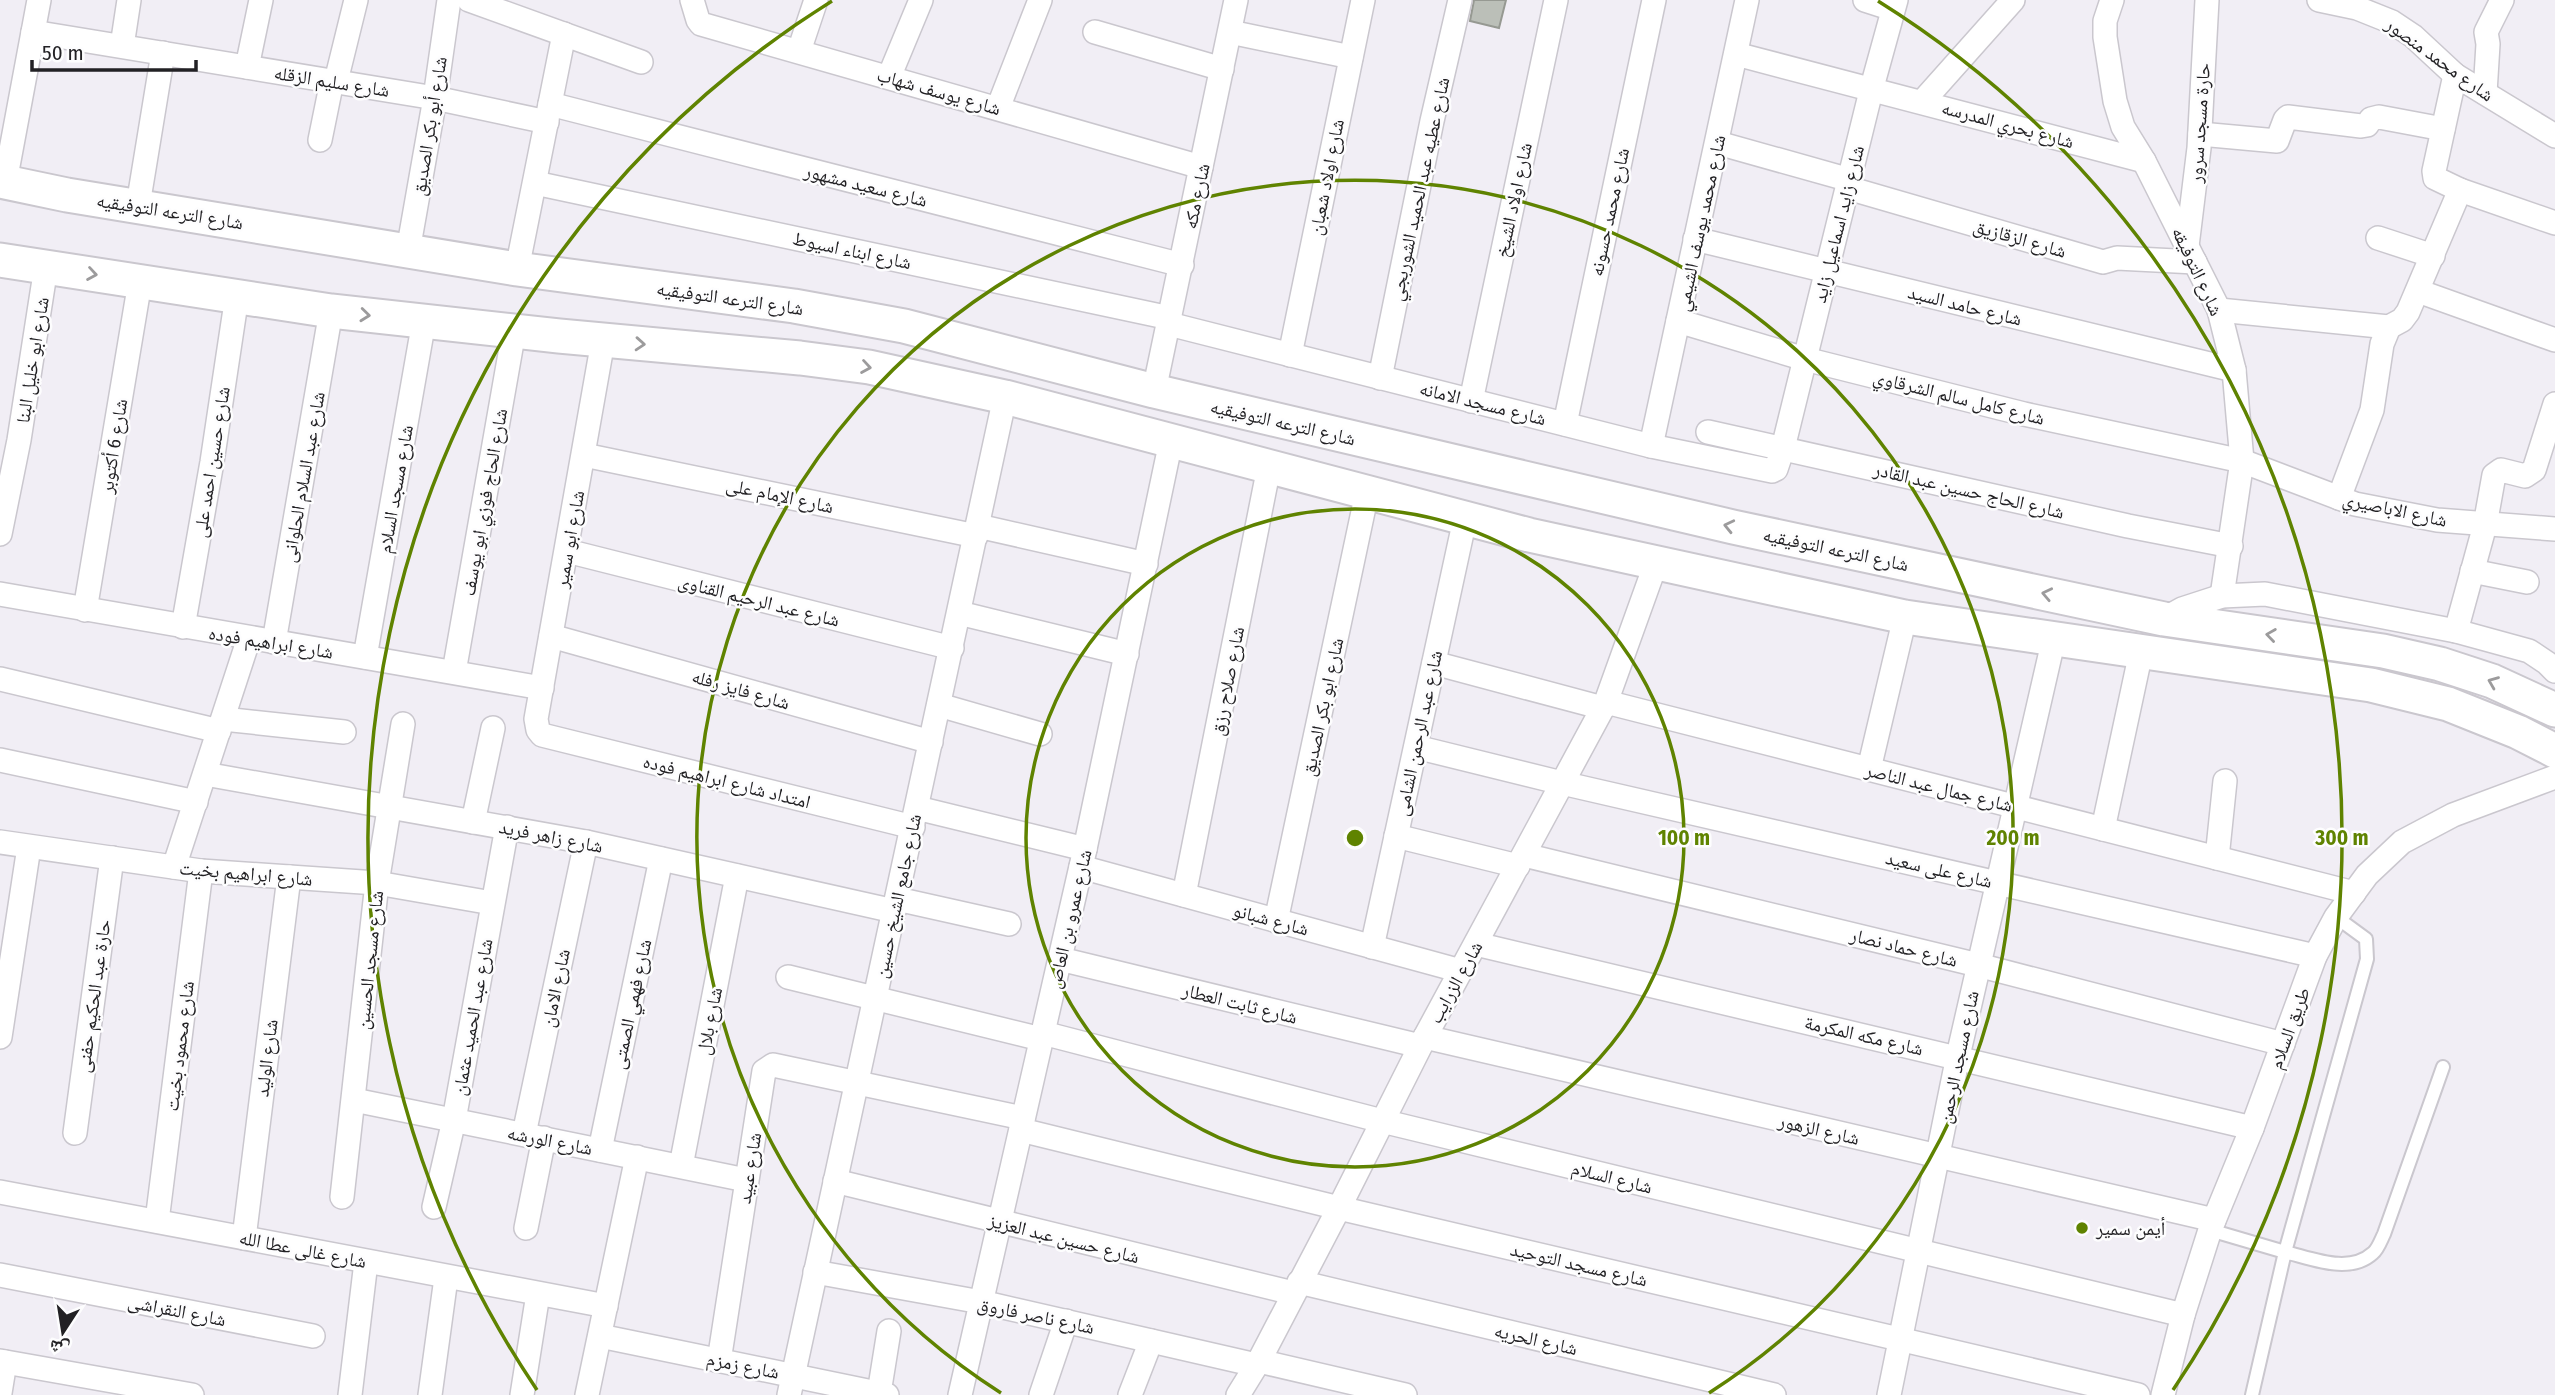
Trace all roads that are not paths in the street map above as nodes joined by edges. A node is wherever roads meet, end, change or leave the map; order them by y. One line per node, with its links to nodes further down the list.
1 (39, 0): 25 (street)
2 (129, 0): 29 (street)
3 (261, 0): 35 (street)
4 (356, 0): 39 (street)
5 (449, 0): 42 (street, شارع أبو بكر الصديق)
6 (469, 0): 28 (street)
7 (692, 0): 30 (street, شارع يوسف شهاب)
8 (816, 0): 30 (street)
9 (921, 0): 38 (street)
10 (1040, 0): 44 (street)
11 (1236, 0): 27 (street, شارع مكه)
12 (1363, 0): 33 (street, شارع اولاد شعبان)
13 (1460, 0): 84 (street, شارع عطيه عبد الحميد الشوربجي)
14 (1556, 0): 87 (street, شارع اولاد الشيخ)
15 (1654, 0): 89 (street, شارع محمد حسونه)
16 (1747, 0): 32 (street, شارع محمد يوسف الشيمي)
17 (1865, 0): 23 (street)
18 (2013, 0): 43 (street)
19 (2112, 0): 51 (street, شارع التوفيقه)
20 (2207, 0): 47 (street, حارة مسجد سرور)
21 (2319, 0): 24 (street, شارع محمد منصور)
22 (2502, 0): 41 (street)
23 (1894, 4): 40 (street, شارع زايد اسماعيل زايد)
24 (2394, 11): 37 (street, شارع محمد منصور)
25 (33, 32): 29 (street, شارع سليم الزقله); 53 (street)
26 (1096, 32): 36 (street)
27 (1230, 32): 33 (street); 36 (street, شارع مكه)
28 (564, 34): 34 (street); 45 (street)
29 (122, 46): 31 (street, شارع سليم الزقله)
30 (799, 51): 38 (street, شارع يوسف شهاب)
31 (163, 52): 35 (street, شارع سليم الزقله); 57 (street)
32 (1736, 54): 40 (street, شارع بحري المدرسه); 50 (street, شارع محمد يوسف الشيمي)
33 (1351, 57): 81 (street, شارع اولاد شعبان)
34 (641, 62)
35 (247, 67): 39 (street, شارع سليم الزقله)
36 (1222, 69): 52 (street, شارع مكه)
37 (2455, 75): 41 (street, شارع محمد منصور); 46 (street)
38 (889, 77): 44 (street, شارع يوسف شهاب)
39 (334, 81): 42 (street, شارع سليم الزقله); 49 (street)
40 (1872, 87): 43 (street, شارع بحري المدرسه); 55 (street, شارع زايد اسماعيل زايد)
41 (2485, 93): 48 (street, شارع محمد منصور)
42 (435, 98): 45 (street, شارع سليم الزقله); 61 (street, شارع أبو بكر الصديق)
43 (1923, 101): 51 (street, شارع بحري المدرسه)
44 (998, 108): 52 (street, شارع يوسف شهاب)
45 (549, 113): 54 (street); 65 (street, شارع سعيد مشهور)
46 (2443, 129): 47 (street); 56 (street)
47 (2200, 134): 62 (street, حارة مسجد سرور)
48 (2555, 136)
49 (320, 140)
50 (1718, 143): 55 (street, شارع الزقازيق); 60 (street, شارع محمد يوسف الشيمي)
51 (2144, 161): 62 (street, شارع التوفيقه)
52 (1202, 167): 65 (street, شارع مكه)
53 (3, 182): 57 (main road, شارع الترعه التوفيقيه)
54 (535, 183): 67 (street); 75 (street, شارع ابناء اسيوط)
55 (1849, 184): 62 (street, شارع الزقازيق); 68 (street, شارع زايد اسماعيل زايد)
56 (2460, 190): 58 (street); 63 (street)
57 (138, 205): 61 (main road, شارع الترعه التوفيقيه)
58 (2555, 223)
59 (2378, 238): 63 (street)
60 (1695, 239): 68 (street, شارع حامد السيد); 76 (street, شارع محمد يوسف الشيمي)
61 (408, 251): 67 (main road, شارع الترعه التوفيقيه)
62 (2191, 254): 72 (street, شارع التوفيقه)
63 (2433, 256): 70 (street)
64 (0, 260): 66 (main road)
65 (1182, 265): 75 (street, شارع مكه)
66 (46, 267): 69 (main road, one-way to 69); 103 (street, شارع ابو خليل البنا)
67 (517, 269): 85 (main road, شارع الترعه التوفيقيه)
68 (1827, 272): 82 (street, شارع زايد اسماعيل زايد); 83 (street, شارع حامد السيد)
69 (140, 282): 71 (main road); 112 (street, شارع 6 أكتوبر)
70 (2418, 291): 77 (street); 79 (street)
71 (237, 296): 73 (main road); 116 (street, شارع حسين احمد على)
72 (2218, 310): 77 (street); 83 (street, شارع التوفيقه)
73 (331, 311): 74 (main road, one-way to 74); 121 (street, شارع عبد السلام الحلوانى)
74 (424, 321): 78 (main road); 125 (street, شارع مسجد السلام)
75 (1169, 321): 81 (street, شارع مسجد الامانه); 85 (street, شارع مكه)
76 (1678, 321): 82 (street, شارع كامل سالم الشرقاوي); 92 (street, شارع محمد يوسف الشيمي)
77 (2389, 327): 98 (street)
78 (514, 331): 80 (main road); 128 (street, شارع الحاج فوزي ابو يوسف)
79 (2555, 340)
80 (603, 341): 86 (main road, one-way to 86); 94 (street, شارع ابو سمير)
81 (1290, 355): 84 (street, شارع مسجد الامانه)
82 (1805, 359): 93 (street, شارع زايد اسماعيل زايد); 95 (street, شارع كامل سالم الشرقاوي)
83 (2234, 370): 95 (street, شارع التوفيقه)
84 (1380, 378): 87 (street, شارع مسجد الامانه)
85 (1154, 391): 115 (main road, شارع الترعه التوفيقيه, one-way to 85)
86 (1005, 397): 91 (main road); 102 (street, شارع جامع الشيخ حسين)
87 (1471, 401): 89 (street, شارع مسجد الامانه)
88 (2555, 404): 100 (street)
89 (1564, 424): 92 (street, شارع مسجد الامانه)
90 (1708, 432): 93 (street, شارع الحاج حسين عبد القادر)
91 (1171, 441): 96 (main road); 107 (street, شارع عمرو بن العاص)
92 (1651, 446): 93 (street, شارع مسجد الامانه)
93 (1783, 449): 104 (street, شارع الحاج حسين عبد القادر)
94 (584, 455): 102 (street, شارع الإمام على); 105 (street, شارع ابو سمير)
95 (2242, 461): 98 (street, شارع الاباصيري); 104 (street, شارع التوفيقه)
96 (1269, 467): 97 (main road); 172 (street, شارع صلاح رزق)
97 (1367, 493): 99 (main road); 176 (street, شارع ابو بكر الصديق)
98 (2339, 498): 100 (street, شارع الاباصيري)
99 (1465, 519): 106 (main road); 126 (street, شارع عبد الرحمن الشامى)
100 (2485, 525): 101 (street, شارع الاباصيري); 108 (street)
101 (2555, 529)
102 (977, 531): 107 (street, شارع الإمام على); 113 (street, شارع جامع الشيخ حسين)
103 (0, 534)
104 (2231, 546): 111 (street, شارع التوفيقه)
105 (567, 551): 118 (street, شارع ابو سمير); 122 (street, شارع عبد الرحيم القناوى)
106 (1656, 563): 114 (main road); 132 (street, شارع الزرايب)
107 (1146, 564): 124 (street, شارع عمرو بن العاص)
108 (2472, 571): 109 (street); 117 (street)
109 (2527, 582)
110 (0, 594): 112 (street, شارع ابراهيم فوده)
111 (2222, 596): 115 (street); 117 (street)
112 (85, 610): 116 (street, شارع ابراهيم فوده)
113 (959, 613): 122 (street, شارع جامع الشيخ حسين); 124 (street)
114 (1905, 617): 120 (main road); 144 (street)
115 (2164, 619): 133 (main road, شارع الترعه التوفيقيه, one-way to 115)
116 (183, 627): 119 (street, شارع ابراهيم فوده)
117 (2456, 631): 127 (street)
118 (551, 636): 130 (street, شارع ابو سمير); 140 (street, شارع فايز رفله)
119 (250, 638): 121 (street, شارع ابراهيم فوده); 135 (street)
120 (2054, 638): 123 (main road); 150 (street, شارع مسجد الرحمن)
121 (274, 642): 125 (street, شارع ابراهيم فوده)
122 (951, 648): 131 (street, شارع جامع الشيخ حسين)
123 (2141, 652): 142 (main road); 155 (street)
124 (1127, 654): 161 (street, شارع عمرو بن العاص)
125 (365, 657): 128 (street, شارع ابراهيم فوده)
126 (1434, 663): 132 (street, شارع جمال عبد الناصر); 141 (street, شارع عبد الرحمن الشامى)
127 (2555, 671)
128 (454, 672): 130 (street, شارع ابراهيم فوده)
129 (0, 679): 135 (street)
130 (541, 688): 139 (street, شارع ابو سمير)
131 (939, 705): 138 (street); 140 (street, شارع جامع الشيخ حسين)
132 (1604, 705): 144 (street, شارع جمال عبد الناصر); 148 (street, شارع الزرايب)
133 (2555, 710)
134 (403, 724): 151 (street, شارع مسجد الحسين)
135 (221, 725): 137 (street); 145 (street)
136 (493, 728): 153 (street)
137 (344, 732)
138 (1040, 734)
139 (541, 735): 152 (street, امتداد شارع ابراهيم فوده)
140 (931, 742): 152 (street, شارع جامع الشيخ حسين)
141 (1416, 747): 148 (street, شارع على سعيد); 156 (street, شارع عبد الرحمن الشامى)
142 (2555, 751)
143 (0, 760): 149 (street)
144 (1869, 769): 150 (street, شارع جمال عبد الناصر)
145 (205, 775): 149 (street); 151 (street, شارع زاهر فريد)
146 (2555, 777): 171 (street, طريق السلام)
147 (2225, 781): 162 (street)
148 (1562, 783): 164 (street, شارع الزرايب); 170 (street, شارع على سعيد)
149 (196, 802): 165 (street)
150 (2014, 806): 155 (street, شارع جمال عبد الناصر); 170 (street, شارع مسجد الرحمن)
151 (388, 807): 153 (street, شارع زاهر فريد); 169 (street, شارع مسجد الحسين)
152 (915, 818): 161 (street, امتداد شارع ابراهيم فوده); 174 (street, شارع جامع الشيخ حسين)
153 (472, 822): 154 (street, شارع زاهر فريد)
154 (507, 827): 158 (street, شارع زاهر فريد); 173 (street, شارع عبد الحميد عثمان)
155 (2103, 829): 162 (street, شارع جمال عبد الناصر)
156 (1396, 836): 164 (street, شارع حماد نصار); 179 (street, شارع عبد الرحمن الشامى)
157 (0, 842): 159 (street, شارع ابراهيم بخيت)
158 (586, 842): 163 (street, شارع زاهر فريد); 199 (street, شارع الامان)
159 (29, 847): 160 (street, شارع ابراهيم بخيت); 187 (street)
160 (112, 858): 165 (street, شارع ابراهيم بخيت); 198 (street, حارة عبد الحكيم حفنى)
161 (1083, 858): 172 (street, شارع شبانو); 181 (street, شارع عمرو بن العاص)
162 (2217, 858): 171 (street, شارع جمال عبد الناصر)
163 (661, 859): 167 (street, شارع زاهر فريد); 200 (street, شارع فهمي الصمتى)
164 (1521, 861): 178 (street, شارع الزرايب); 182 (street, شارع حماد نصار)
165 (174, 867): 166 (street, شارع ابراهيم بخيت)
166 (201, 871): 168 (street, شارع ابراهيم بخيت); 210 (street, شارع محمود بخيت)
167 (737, 876): 174 (street, شارع زاهر فريد); 203 (street, شارع بلال)
168 (289, 877): 169 (street, شارع ابراهيم بخيت); 214 (street, شارع الوليد)
169 (377, 883): 173 (street, شارع ابراهيم بخيت); 193 (street, شارع مسجد الحسين)
170 (1997, 883): 180 (street, شارع على سعيد); 182 (street, شارع مسجد الرحمن)
171 (2354, 892): 175 (street, طريق السلام)
172 (1184, 895): 176 (street, شارع شبانو)
173 (492, 903): 194 (street, شارع عبد الحميد عثمان)
174 (895, 905): 177 (street, شارع زاهر فريد); 185 (street, شارع جامع الشيخ حسين)
175 (2336, 917): 180 (street, طريق السلام); 216 (lane)
176 (1276, 921): 179 (street, شارع شبانو)
177 (1009, 924)
178 (1476, 944): 183 (street, شارع الزرايب); 190 (street, شارع مكه المكرمة)
179 (1372, 947): 183 (street, شارع شبانو)
180 (2315, 956): 189 (street, طريق السلام)
181 (1060, 959): 186 (street, شارع عمرو بن العاص); 188 (street, شارع ثابت العطار)
182 (1978, 965): 189 (street, شارع حماد نصار); 190 (street, شارع مسجد الرحمن)
183 (1461, 971): 188 (street, شارع الزرايب)
184 (788, 977): 185 (street)
185 (875, 999): 186 (street); 192 (street, شارع جامع الشيخ حسين)
186 (1042, 1036): 195 (street, شارع السلام); 196 (street, شارع عمرو بن العاص)
187 (0, 1037)
188 (1422, 1042): 195 (street, شارع الزرايب); 201 (street, شارع الزهور)
189 (2283, 1044): 197 (street, طريق السلام)
190 (1958, 1056): 197 (street, شارع مكه المكرمة); 201 (street, شارع مسجد الرحمن)
191 (2443, 1067): 216 (lane)
192 (857, 1082): 196 (street, شارع مسجد التوحيد); 204 (street, شارع عبيد); 205 (street, شارع جامع الشيخ حسين)
193 (354, 1100): 194 (street, شارع الورشه); 207 (street, شارع مسجد الحسين)
194 (454, 1120): 199 (street, شارع الورشه); 208 (street, شارع عبد الحميد عثمان)
195 (1382, 1121): 209 (street, شارع الزرايب); 215 (street, شارع السلام)
196 (1022, 1124): 209 (street, شارع مسجد التوحيد); 211 (street, شارع عمرو بن العاص)
197 (2252, 1128): 212 (street, طريق السلام)
198 (75, 1133)
199 (534, 1136): 200 (street, شارع الورشه); 213 (street, شارع الامان)
200 (600, 1150): 202 (street, شارع الورشه)
201 (1937, 1156): 212 (street, شارع الزهور); 215 (street, شارع مسجد الرحمن)
202 (637, 1157): 203 (street, شارع الورشه); 224 (street)
203 (681, 1166): 204 (street, شارع الورشه)
204 (746, 1180): 232 (street, شارع عبيد)
205 (835, 1181): 211 (street, شارع حسين عبد العزيز); 218 (street, شارع جامع الشيخ حسين)
206 (0, 1192): 210 (street, شارع غالى عطا الله)
207 (342, 1196)
208 (434, 1207)
209 (1339, 1208): 221 (street, شارع الزرايب); 230 (street, شارع مسجد التوحيد)
210 (157, 1221): 214 (street, شارع غالى عطا الله)
211 (999, 1222): 221 (street, شارع حسين عبد العزيز); 223 (street, شارع عمرو بن العاص)
212 (2212, 1225): 216 (lane); 225 (street, طريق السلام)
213 (526, 1228)
214 (244, 1238): 217 (street, شارع غالى عطا الله)
215 (1918, 1251): 225 (street, شارع السلام); 230 (street, شارع مسجد الرحمن)
216 (2285, 1252): 253 (lane)
217 (366, 1262): 220 (street, شارع غالى عطا الله); 240 (street)
218 (815, 1272): 223 (street, شارع ناصر فاروق); 235 (street, شارع جامع الشيخ حسين)
219 (0, 1275): 228 (street, شارع النقراشى)
220 (446, 1278): 222 (street, شارع غالى عطا الله); 241 (street)
221 (1296, 1288): 234 (street, شارع الزرايب); 249 (street, شارع الحريه)
222 (538, 1294): 224 (street, شارع غالى عطا الله); 242 (street)
223 (981, 1303): 226 (street, شارع ناصر فاروق); 244 (street, شارع عمرو بن العاص)
224 (606, 1306): 229 (street)
225 (2183, 1315): 252 (street, طريق السلام)
226 (1066, 1321): 231 (street, شارع ناصر فاروق); 245 (street)
227 (889, 1331): 238 (street)
228 (313, 1336)
229 (600, 1336): 232 (street, شارع زمزم); 243 (street)
230 (1900, 1338): 250 (street, شارع مسجد الرحمن); 251 (street, شارع مسجد التوحيد)
231 (1151, 1341): 234 (street, شارع ناصر فاروق); 246 (street)
232 (719, 1360): 235 (street, شارع زمزم)
233 (3, 1361): 236 (street); 237 (street)
234 (1257, 1363): 247 (street, شارع الزرايب); 248 (street, شارع ناصر فاروق)
235 (791, 1385): 238 (street, شارع زمزم)
236 (97, 1387): 239 (street)
237 (0, 1393)
238 (883, 1394)
239 (192, 1395)
240 (350, 1395)
241 (430, 1395)
242 (522, 1395)
243 (587, 1395)
244 (960, 1395)
245 (1041, 1395)
246 (1130, 1395)
247 (1238, 1395)
248 (1405, 1395)
249 (1774, 1395)
250 (1889, 1395)
251 (2138, 1395)
252 (2163, 1395)
253 (2252, 1395)

